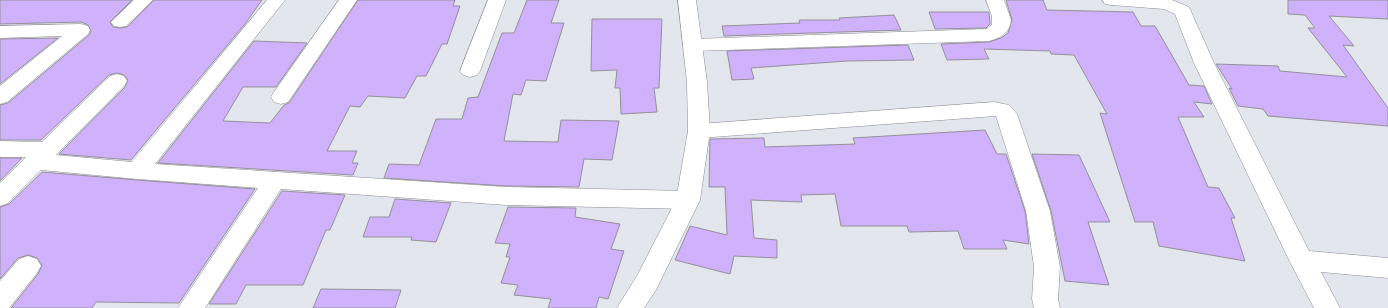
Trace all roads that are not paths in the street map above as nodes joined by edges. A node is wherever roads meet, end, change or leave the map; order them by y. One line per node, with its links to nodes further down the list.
1 (144, 0): 8 (street)
2 (276, 0): 18 (street)
3 (348, 0): 14 (street)
4 (496, 0): 11 (street)
5 (687, 0): 10 (street)
6 (995, 0): 10 (street)
7 (1111, 0): 22 (street)
8 (120, 22)
9 (0, 32): 13 (street)
10 (694, 45): 15 (street)
11 (470, 71)
12 (117, 81): 17 (street)
13 (0, 97)
14 (281, 97)
15 (699, 131): 21 (street); 28 (street)
16 (0, 149): 17 (street)
17 (41, 155): 18 (street); 20 (street)
18 (137, 171): 19 (street)
19 (275, 180): 21 (street); 26 (street)
20 (0, 197)
21 (688, 200): 27 (street)
22 (1301, 260): 24 (street); 29 (street)
23 (28, 266): 25 (street)
24 (1388, 268)
25 (0, 300)
26 (191, 308)
27 (630, 308)
28 (1047, 308)
29 (1328, 308)

